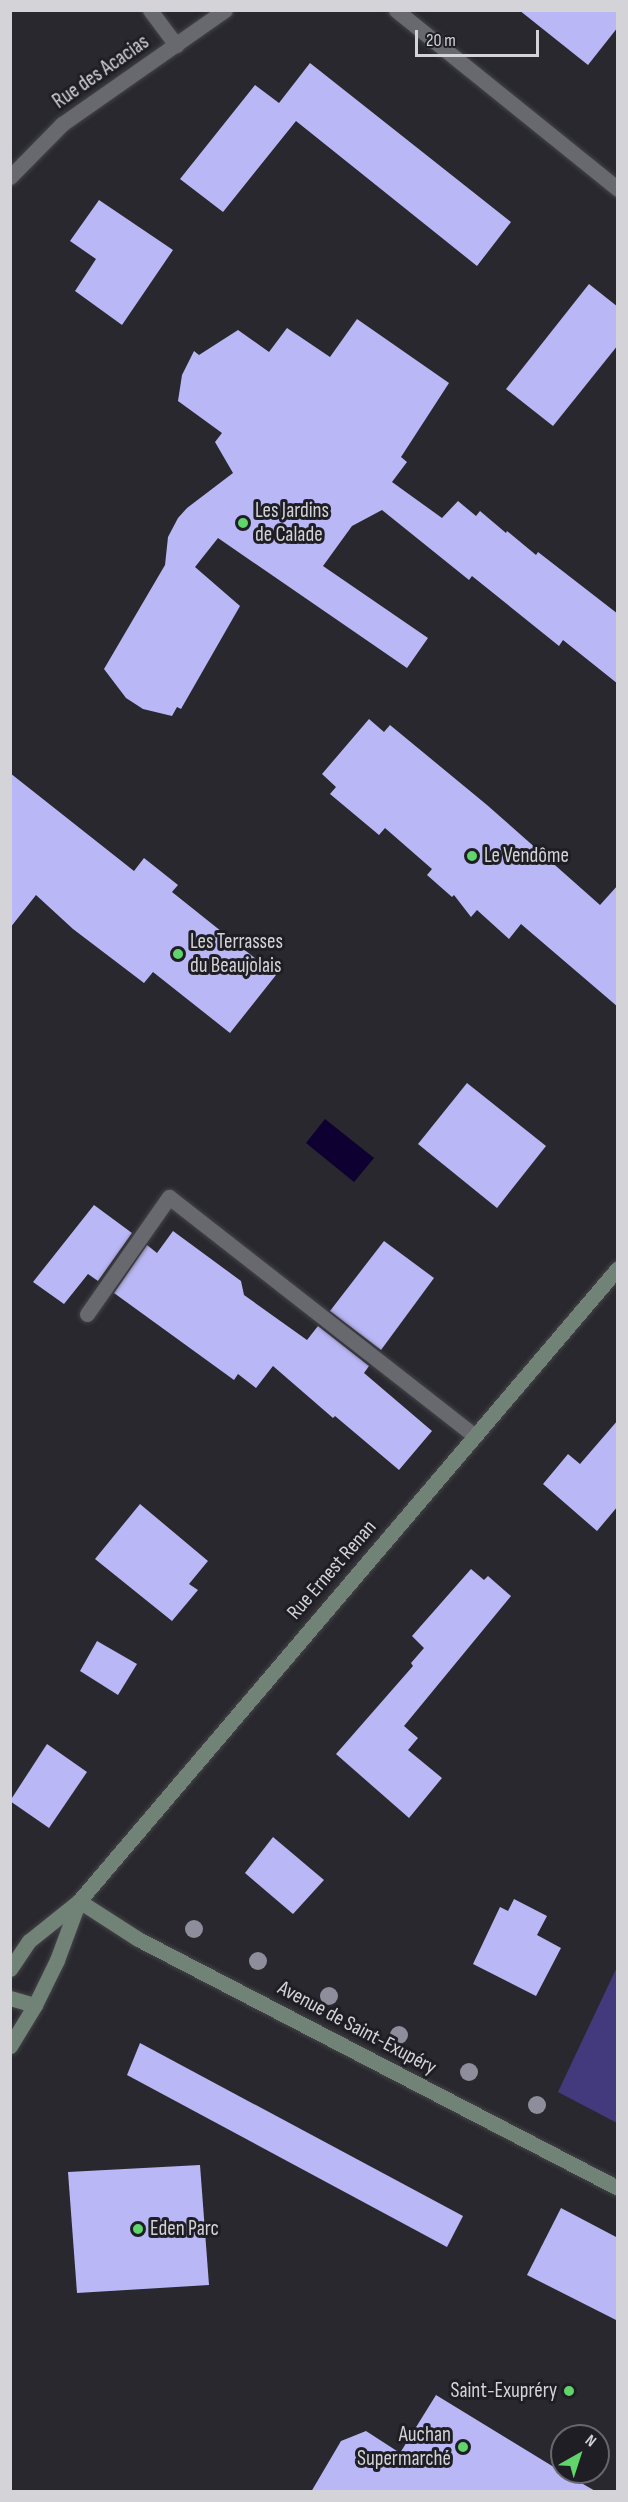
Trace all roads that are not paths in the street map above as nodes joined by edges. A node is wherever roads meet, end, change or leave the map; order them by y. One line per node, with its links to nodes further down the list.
1 (150, 10): 4 (street)
2 (225, 10): 4 (street, Rue des Acacias)
3 (396, 10): 6 (street)
4 (176, 45): 5 (street, Rue des Acacias)
5 (10, 177)
6 (618, 189)
7 (618, 1268): 9 (main road, Rue Ernest Renan)
8 (87, 1314): 9 (street)
9 (475, 1436): 10 (main road, Rue Ernest Renan)
10 (79, 1901): 11 (main road, Rue Ernest Renan); 13 (main road, Rue Ernest Renan); 15 (main road, Avenue de Saint-Exupéry)
11 (10, 1969)
12 (10, 1998): 13 (main road)
13 (35, 2005): 14 (main road, Rue Ernest Renan)
14 (12, 2039)
15 (618, 2188)

